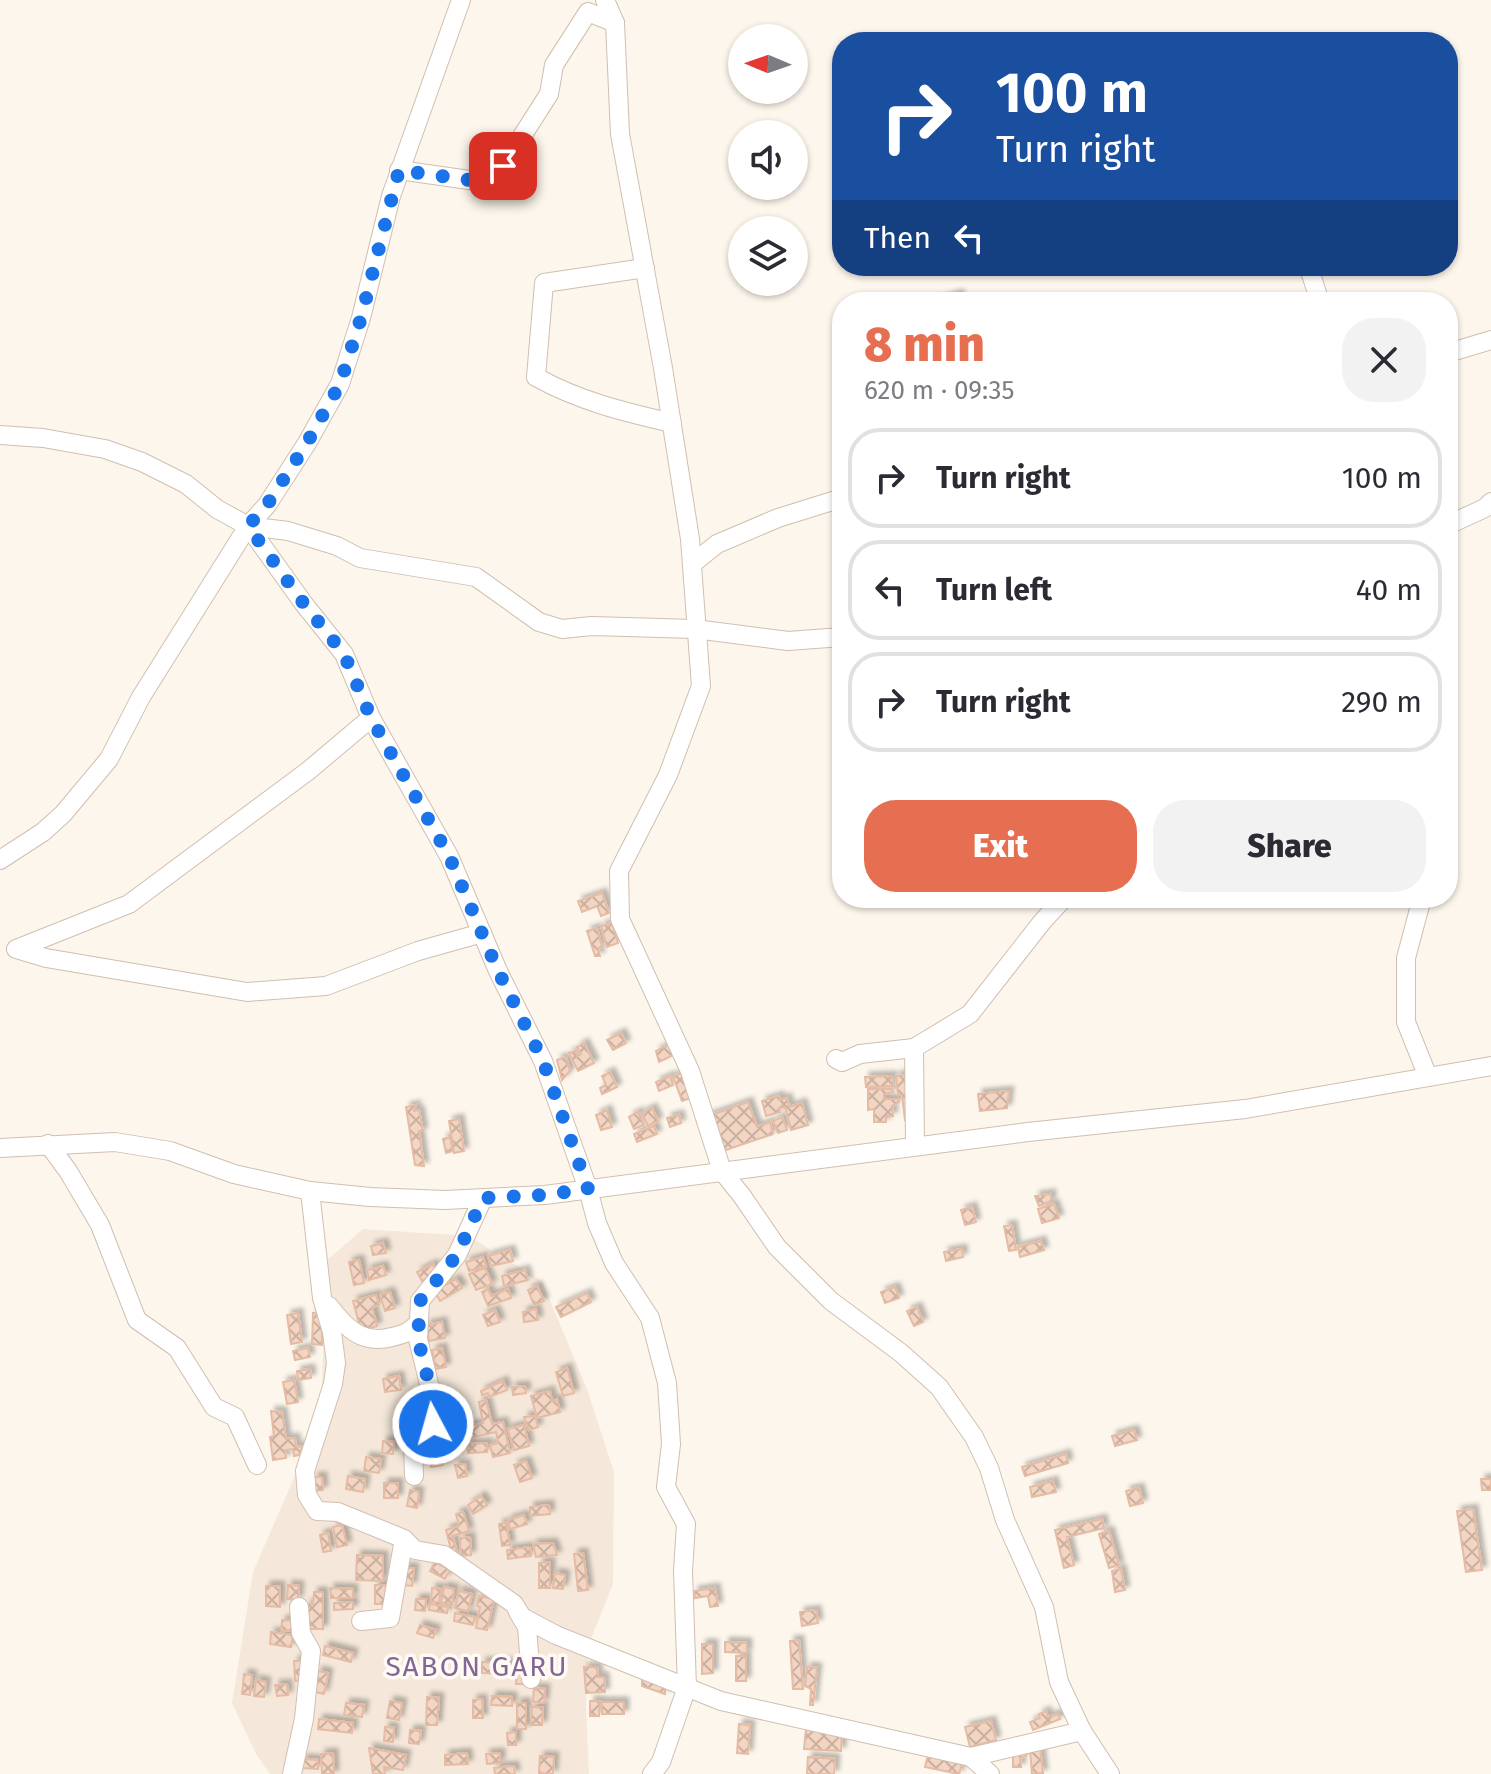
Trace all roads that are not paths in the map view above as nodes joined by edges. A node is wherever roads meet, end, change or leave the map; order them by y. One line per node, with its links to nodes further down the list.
1 (461, 0): 5 (street)
2 (605, 0): 4 (street)
3 (593, 6): 4 (street); 5 (street)
4 (615, 23): 6 (street)
5 (399, 170): 14 (street)
6 (645, 268): 9 (street); 9 (street)
7 (1491, 340): 8 (street)
8 (1458, 350)
9 (672, 423): 15 (street)
10 (0, 435): 14 (street)
11 (832, 501): 15 (street)
12 (1491, 502): 13 (street)
13 (1458, 520)
14 (248, 526): 16 (street); 18 (street); 19 (street)
15 (692, 564): 16 (street)
16 (695, 629): 17 (street); 31 (street)
17 (832, 638)
18 (371, 718): 22 (street); 23 (street)
19 (0, 860)
20 (1055, 908): 24 (street)
21 (1419, 908): 27 (street)
22 (482, 933): 23 (street); 32 (street)
23 (8, 954)
24 (914, 1048): 25 (street); 29 (street)
25 (836, 1059)
26 (1491, 1066): 27 (street)
27 (1428, 1077): 29 (street)
28 (48, 1144): 30 (street); 33 (street); 39 (street)
29 (915, 1146): 31 (street)
30 (0, 1148)
31 (722, 1171): 32 (street); 47 (street)
32 (588, 1189): 34 (street); 46 (street)
33 (310, 1191): 34 (street); 35 (street)
34 (483, 1198): 36 (street)
35 (322, 1298): 37 (street); 38 (street)
36 (419, 1322): 37 (street); 40 (street)
37 (357, 1336): 38 (street)
38 (336, 1363): 41 (street)
39 (257, 1465)
40 (414, 1476)
41 (404, 1539): 42 (street); 44 (street)
42 (514, 1604): 45 (street); 46 (street)
43 (299, 1607): 49 (street)
44 (361, 1621)
45 (531, 1679)
46 (687, 1687): 48 (street); 50 (street)
47 (1082, 1731): 48 (street); 52 (street)
48 (971, 1757): 51 (street)
49 (292, 1774)
50 (652, 1774)
51 (990, 1774)
52 (1110, 1774)

